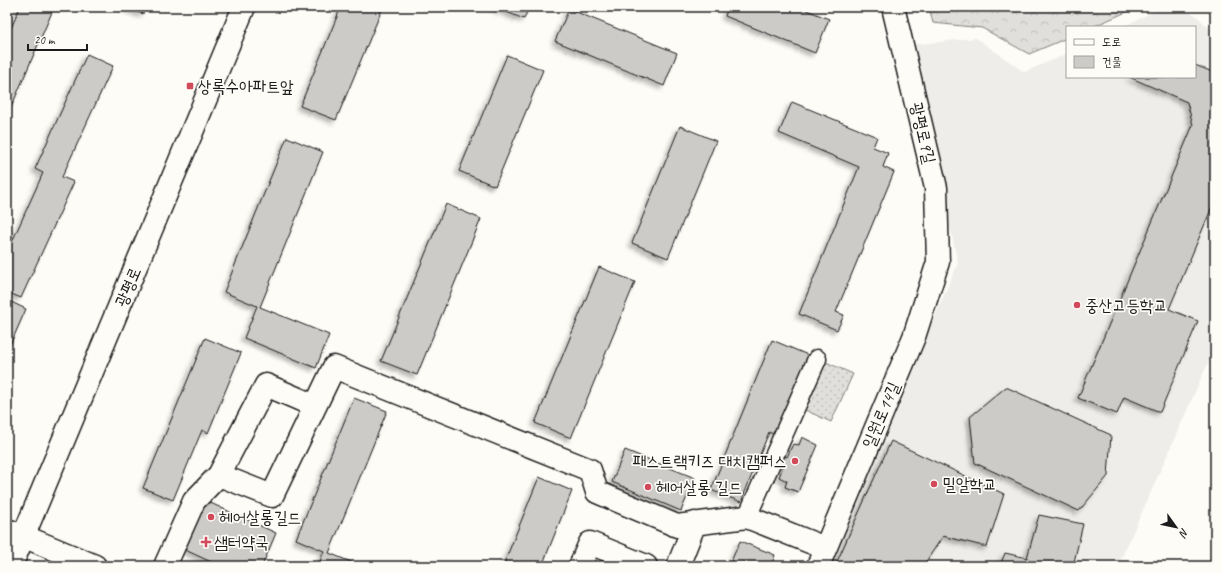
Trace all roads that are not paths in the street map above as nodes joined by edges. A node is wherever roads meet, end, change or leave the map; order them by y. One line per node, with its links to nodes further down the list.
1 (244, 7): 9 (street, 광평로)
2 (893, 7): 3 (street, 광평로9길)
3 (938, 262): 10 (street, 일원로14길)
4 (817, 359): 7 (street)
5 (315, 406): 6 (street); 6 (street); 8 (street)
6 (219, 475): 13 (street)
7 (747, 517): 8 (street); 10 (street)
8 (695, 523): 16 (street)
9 (15, 533): 11 (street, 광평로); 12 (street)
10 (821, 557)
11 (11, 566)
12 (95, 566)
13 (165, 566)
14 (580, 566): 15 (street)
15 (646, 566)
16 (678, 566)

